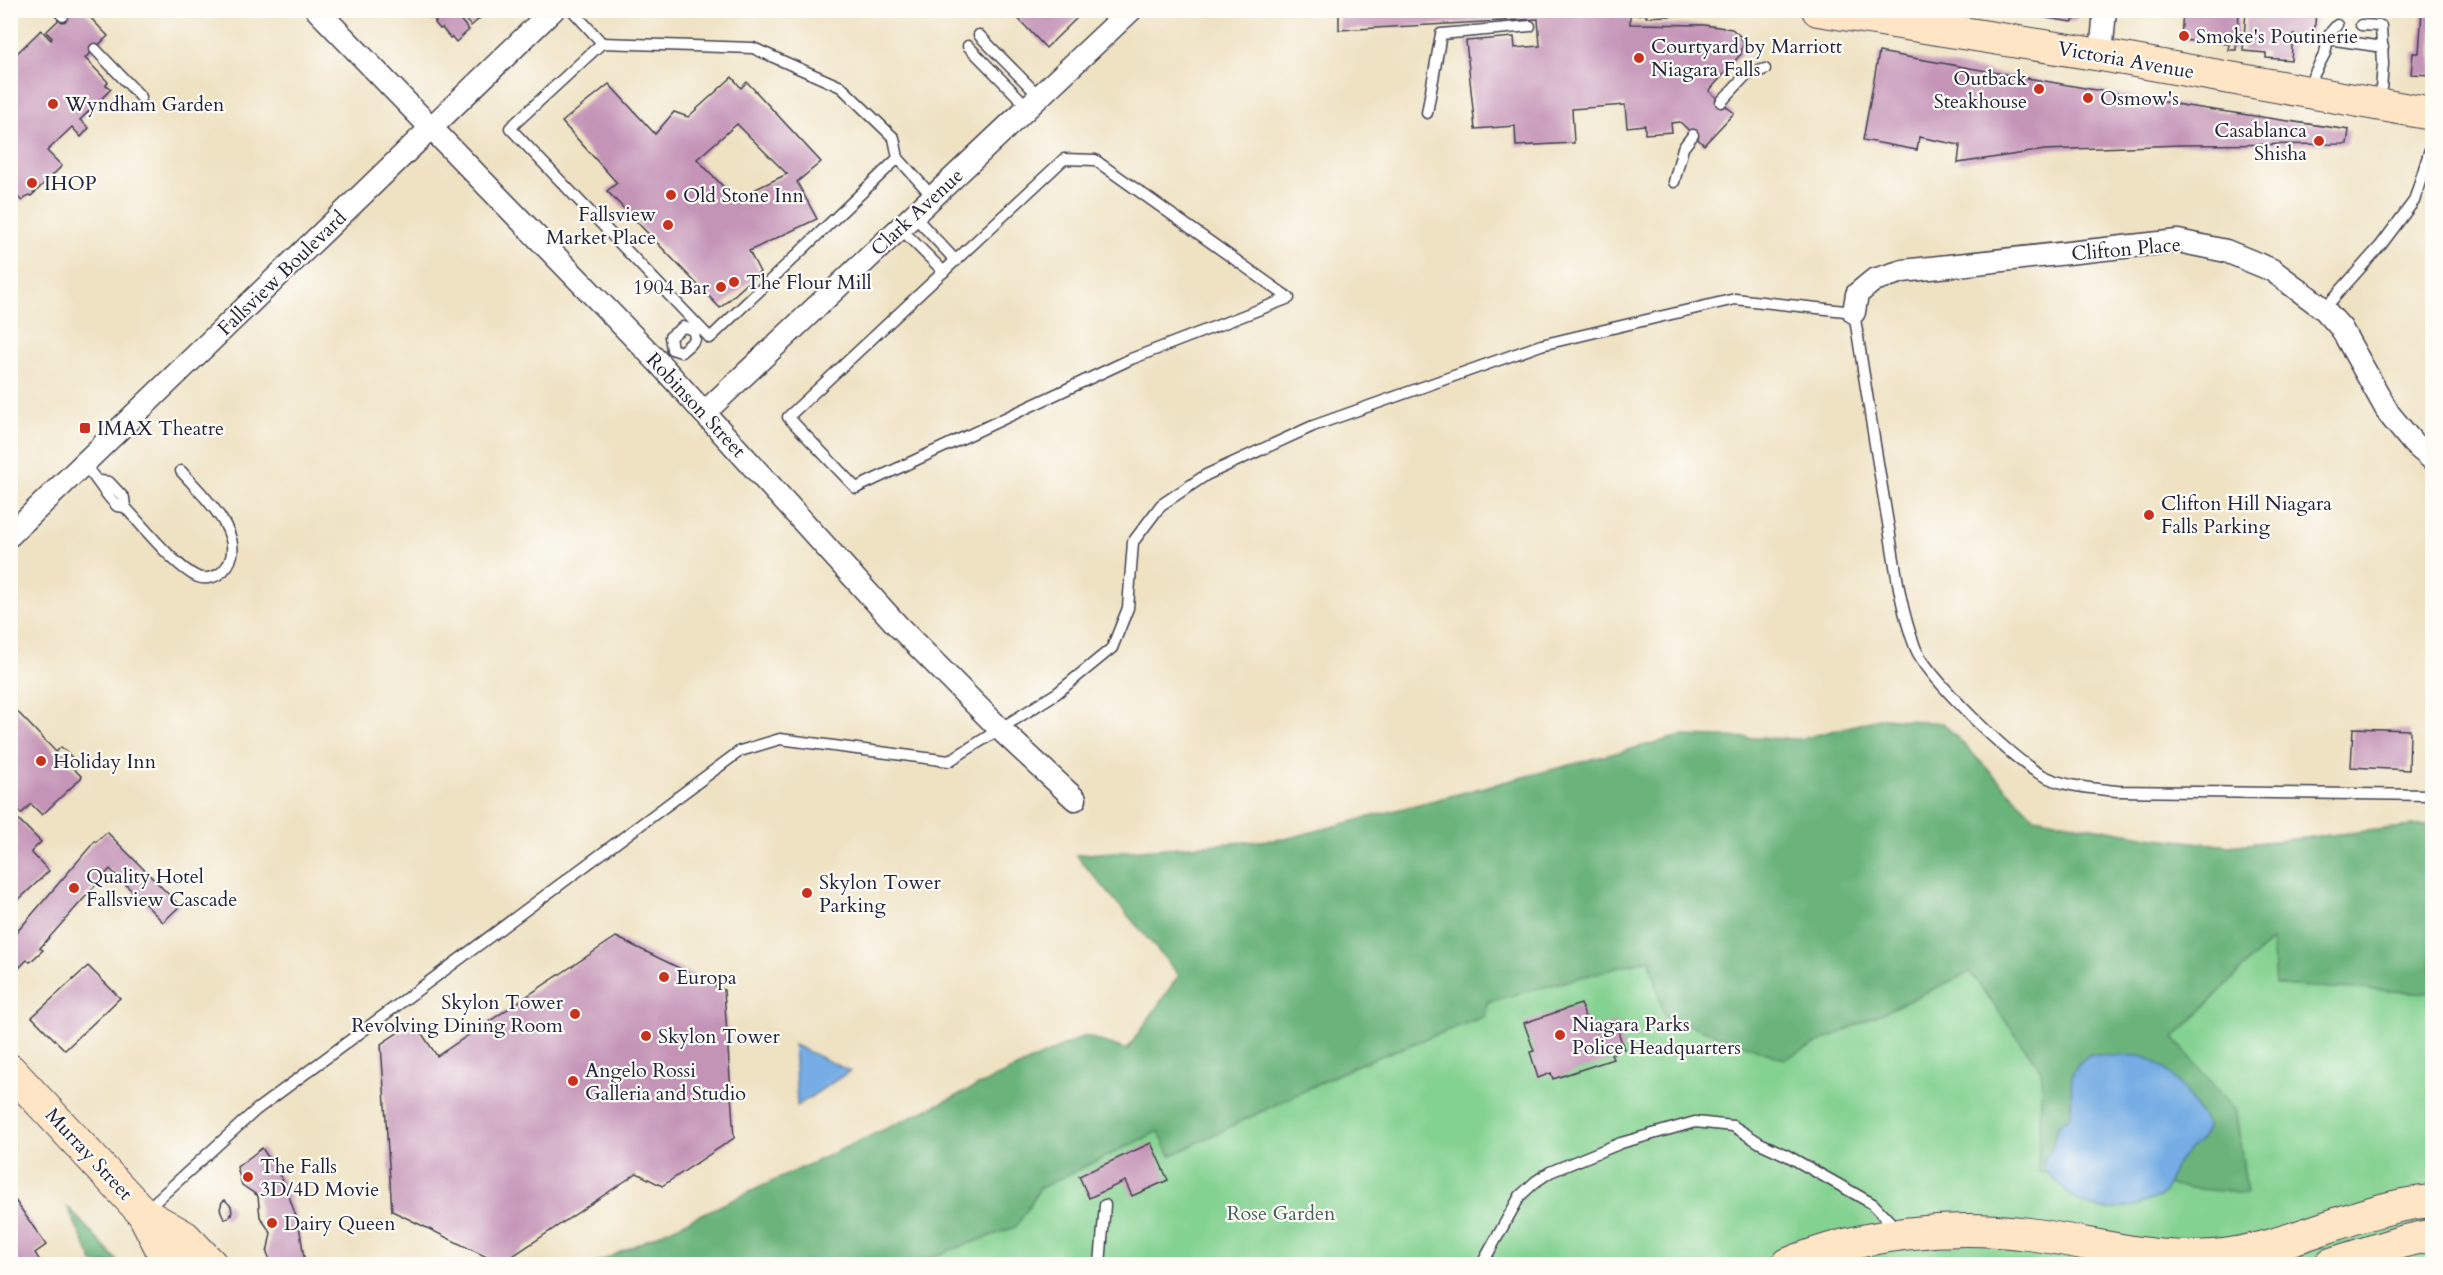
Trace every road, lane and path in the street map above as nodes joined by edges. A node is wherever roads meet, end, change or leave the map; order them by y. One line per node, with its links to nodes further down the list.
1 (317, 10): 25 (street, Robinson Street)
2 (553, 10): 25 (street, Fallsview Boulevard)
3 (572, 10): 12 (lane)
4 (1131, 10): 20 (street, Clark Avenue)
5 (1818, 10): 16 (main road, Victoria Avenue)
6 (2105, 10): 16 (street)
7 (2337, 25): 11 (lane)
8 (2361, 25): 14 (lane)
9 (1530, 26): 23 (lane)
10 (979, 35): 20 (lane)
11 (2328, 39): 14 (lane); 18 (lane)
12 (602, 43): 28 (lane); 36 (lane)
13 (968, 46): 20 (lane)
14 (2383, 47): 22 (lane)
15 (95, 49): 19 (lane)
16 (2101, 55): 18 (main road, Victoria Avenue)
17 (1765, 69): 21 (lane)
18 (2306, 92): 22 (main road, Victoria Avenue)
19 (141, 98)
20 (1033, 102): 30 (street, Clark Avenue)
21 (1721, 102)
22 (2380, 105): 24 (main road, Victoria Avenue)
23 (1427, 113)
24 (2433, 114)
25 (432, 127): 37 (street, Robinson Street); 40 (street, Fallsview Boulevard)
26 (1693, 135): 29 (lane)
27 (2433, 142): 34 (lane)
28 (898, 158): 30 (lane); 36 (lane)
29 (1674, 182)
30 (933, 196): 31 (street, Clark Avenue)
31 (906, 222): 32 (lane); 33 (lane); 38 (street, Clark Avenue)
32 (956, 261): 33 (lane); 33 (lane)
33 (944, 272)
34 (2324, 309): 35 (street, Clifton Place); 39 (street, Clifton Place)
35 (1854, 312): 43 (lane); 44 (lane)
36 (696, 328): 37 (lane); 37 (lane)
37 (665, 356): 38 (street, Robinson Street)
38 (704, 413): 43 (street, Robinson Street)
39 (2433, 459)
40 (83, 464): 41 (lane); 42 (street, Fallsview Boulevard)
41 (181, 471)
42 (10, 535)
43 (1001, 730): 45 (street, Robinson Street); 49 (lane)
44 (2433, 795)
45 (1075, 799)
46 (10, 1070): 49 (main road, Murray Street)
47 (2430, 1201): 50 (main road)
48 (1105, 1205): 54 (lane)
49 (143, 1213): 52 (main road, Murray Street); 53 (main road, Murray Street)
50 (1895, 1235): 55 (lane); 56 (main road)
51 (2433, 1235): 57 (main road)
52 (176, 1264)
53 (211, 1264)
54 (1100, 1264)
55 (1482, 1264)
56 (1788, 1264)
57 (2331, 1264)

